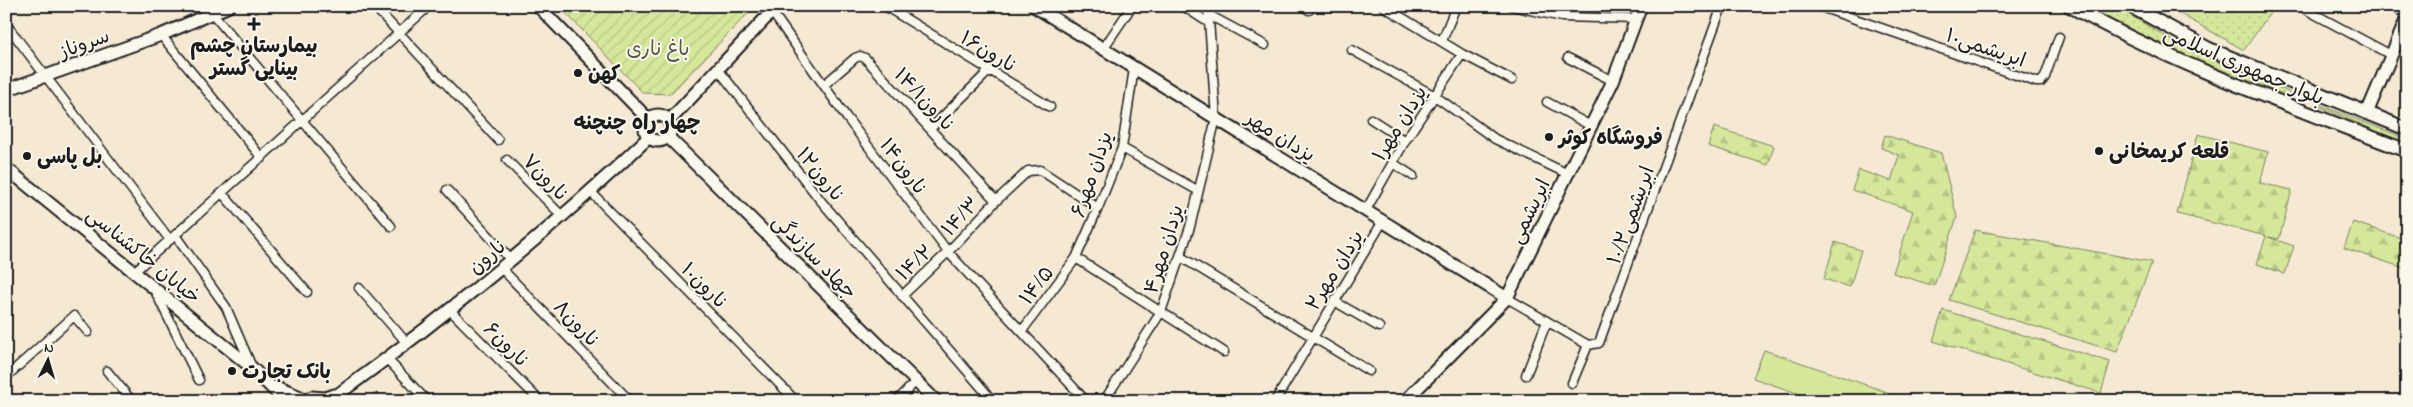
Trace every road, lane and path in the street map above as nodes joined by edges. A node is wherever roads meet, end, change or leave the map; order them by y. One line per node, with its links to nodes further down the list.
1 (229, 6): 20 (street, سروناز)
2 (374, 6): 26 (street)
3 (429, 6): 26 (street)
4 (538, 6): 51 (street)
5 (885, 6): 38 (street, نارون۱۶)
6 (1034, 6): 31 (street, یزدان مهر)
7 (1132, 6): 31 (street)
8 (1183, 6): 22 (street)
9 (1383, 6): 29 (street)
10 (1456, 6): 29 (street)
11 (1641, 6): 24 (street, ابریشمی)
12 (1722, 6): 101 (street, ۱۰/۲ابریشمی)
13 (1818, 6): 28 (street, ابریشمی۱۰)
14 (2070, 6): 48 (main road, بلوار جمهوری اسلامی)
15 (2130, 6): 43 (main road, بلوار جمهوری اسلامی)
16 (2390, 6): 21 (street)
17 (1516, 7): 24 (street)
18 (775, 9): 37 (street); 42 (street, نارون۱۴)
19 (2305, 9): 34 (street)
20 (210, 10): 27 (street, سروناز); 53 (street)
21 (2407, 14)
22 (1209, 15): 30 (street); 50 (street, یزدان مهر۴)
23 (2407, 18): 34 (street)
24 (1636, 19): 41 (street, ابریشمی)
25 (6, 24): 39 (street)
26 (400, 33): 53 (street); 60 (street)
27 (160, 35): 39 (street, سروناز); 64 (street)
28 (2059, 37)
29 (1442, 41): 33 (street)
30 (1265, 44)
31 (1103, 49): 36 (street, یزدان مهر)
32 (1352, 50): 45 (street)
33 (1462, 54): 40 (street); 45 (street, یزدان مهر۱)
34 (2391, 55): 49 (street)
35 (1568, 58): 41 (street)
36 (1134, 68): 50 (street, یزدان مهر); 62 (street, یزدان مهر۶)
37 (718, 69): 54 (street); 90 (street, نارون۱۲)
38 (990, 70): 47 (street, نارون۱۶); 56 (street)
39 (47, 76): 44 (street, سروناز); 80 (street)
40 (1512, 80)
41 (1613, 82): 55 (street, ابریشمی)
42 (824, 85): 56 (street, ۱۴/۱نارون); 81 (street, نارون۱۴)
43 (2306, 89): 48 (main road); 49 (main road, بلوار جمهوری اسلامی)
44 (6, 90)
45 (1435, 96): 61 (street, یزدان مهر۱); 68 (street)
46 (1547, 102): 55 (street)
47 (1050, 107)
48 (2296, 108): 63 (main road, بلوار جمهوری اسلامی)
49 (2367, 113): 57 (main road, بلوار جمهوری اسلامی)
50 (1216, 118): 71 (street, یزدان مهر۴); 76 (street, یزدان مهر)
51 (648, 119): 54 (street); 59 (street)
52 (1371, 119): 61 (street)
53 (304, 121): 64 (street); 79 (street)
54 (669, 121): 58 (street)
55 (1591, 126): 68 (street, ابریشمی)
56 (931, 128): 74 (street, ۱۴/۱نارون)
57 (2407, 129)
58 (668, 137): 59 (street); 110 (street, جهاد سازندگی)
59 (648, 138): 72 (street, نارون)
60 (498, 140)
61 (1405, 141): 66 (street, یزدان مهر۱)
62 (1122, 148): 71 (street); 75 (street, یزدان مهر۶)
63 (2407, 151)
64 (262, 158): 73 (street)
65 (507, 160): 77 (street, نارون۷)
66 (1393, 163): 69 (street); 76 (street, یزدان مهر۱)
67 (6, 168): 86 (street, خیابان خاکشناسی)
68 (1568, 174): 91 (street, ابریشمی)
69 (1414, 176)
70 (447, 190): 84 (street)
71 (1197, 190): 82 (street, یزدان مهر۴)
72 (591, 192): 77 (street, نارون); 121 (street, نارون۱۰)
73 (222, 193): 80 (street); 89 (street)
74 (996, 201): 75 (street, ۱۴/۳); 81 (street, ۱۴/۳)
75 (1098, 208): 83 (street, یزدان مهر۶)
76 (1366, 210): 78 (street, یزدان مهر)
77 (562, 217): 84 (street, نارون)
78 (1383, 221): 91 (street, یزدان مهر); 92 (street, یزدان مهر۲)
79 (391, 226)
80 (172, 238): 86 (street); 104 (street)
81 (948, 252): 90 (street, ۱۴/۲); 97 (street, نارون۱۴)
82 (1181, 257): 94 (street, یزدان مهر۴); 99 (street)
83 (1076, 258): 94 (street); 97 (street, ۱۴/۵)
84 (511, 260): 85 (street, نارون)
85 (502, 269): 93 (street, نارون); 120 (street, نارون۸)
86 (134, 272): 87 (street, خیابان خاکشناسی)
87 (153, 286): 104 (street, خیابان خاکشناسی); 109 (street)
88 (359, 288): 100 (street)
89 (307, 292)
90 (902, 296): 124 (street, نارون۱۲)
91 (1507, 298): 95 (street); 127 (street, ابریشمی)
92 (1334, 301): 96 (street); 99 (street, یزدان مهر۲)
93 (450, 310): 100 (street, نارون); 119 (street, نارون۶)
94 (1161, 312): 102 (street); 114 (street, یزدان مهر۴)
95 (1547, 321): 101 (street); 107 (street)
96 (1378, 327)
97 (1022, 331): 125 (street, نارون۱۴)
98 (88, 332): 108 (street)
99 (1313, 335): 106 (street); 126 (street, یزدان مهر۲)
100 (407, 343): 103 (street, نارون)
101 (1591, 345): 111 (street, ۱۰/۲ابریشمی)
102 (1224, 352)
103 (386, 358): 112 (street, نارون); 118 (street)
104 (254, 370): 113 (street, خیابان خاکشناسی); 116 (street, خیابان خاکشناسی)
105 (108, 371): 115 (street)
106 (1369, 371)
107 (1526, 374)
108 (6, 376)
109 (200, 380)
110 (916, 381): 122 (street); 123 (street, جهاد سازندگی)
111 (1572, 383)
112 (341, 392): 113 (street, نارون); 117 (street, نارون)
113 (305, 399)
114 (1107, 400)
115 (132, 401)
116 (285, 401)
117 (328, 401)
118 (427, 401)
119 (540, 401)
120 (630, 401)
121 (796, 401)
122 (897, 401)
123 (936, 401)
124 (993, 401)
125 (1086, 401)
126 (1275, 401)
127 (1405, 401)

